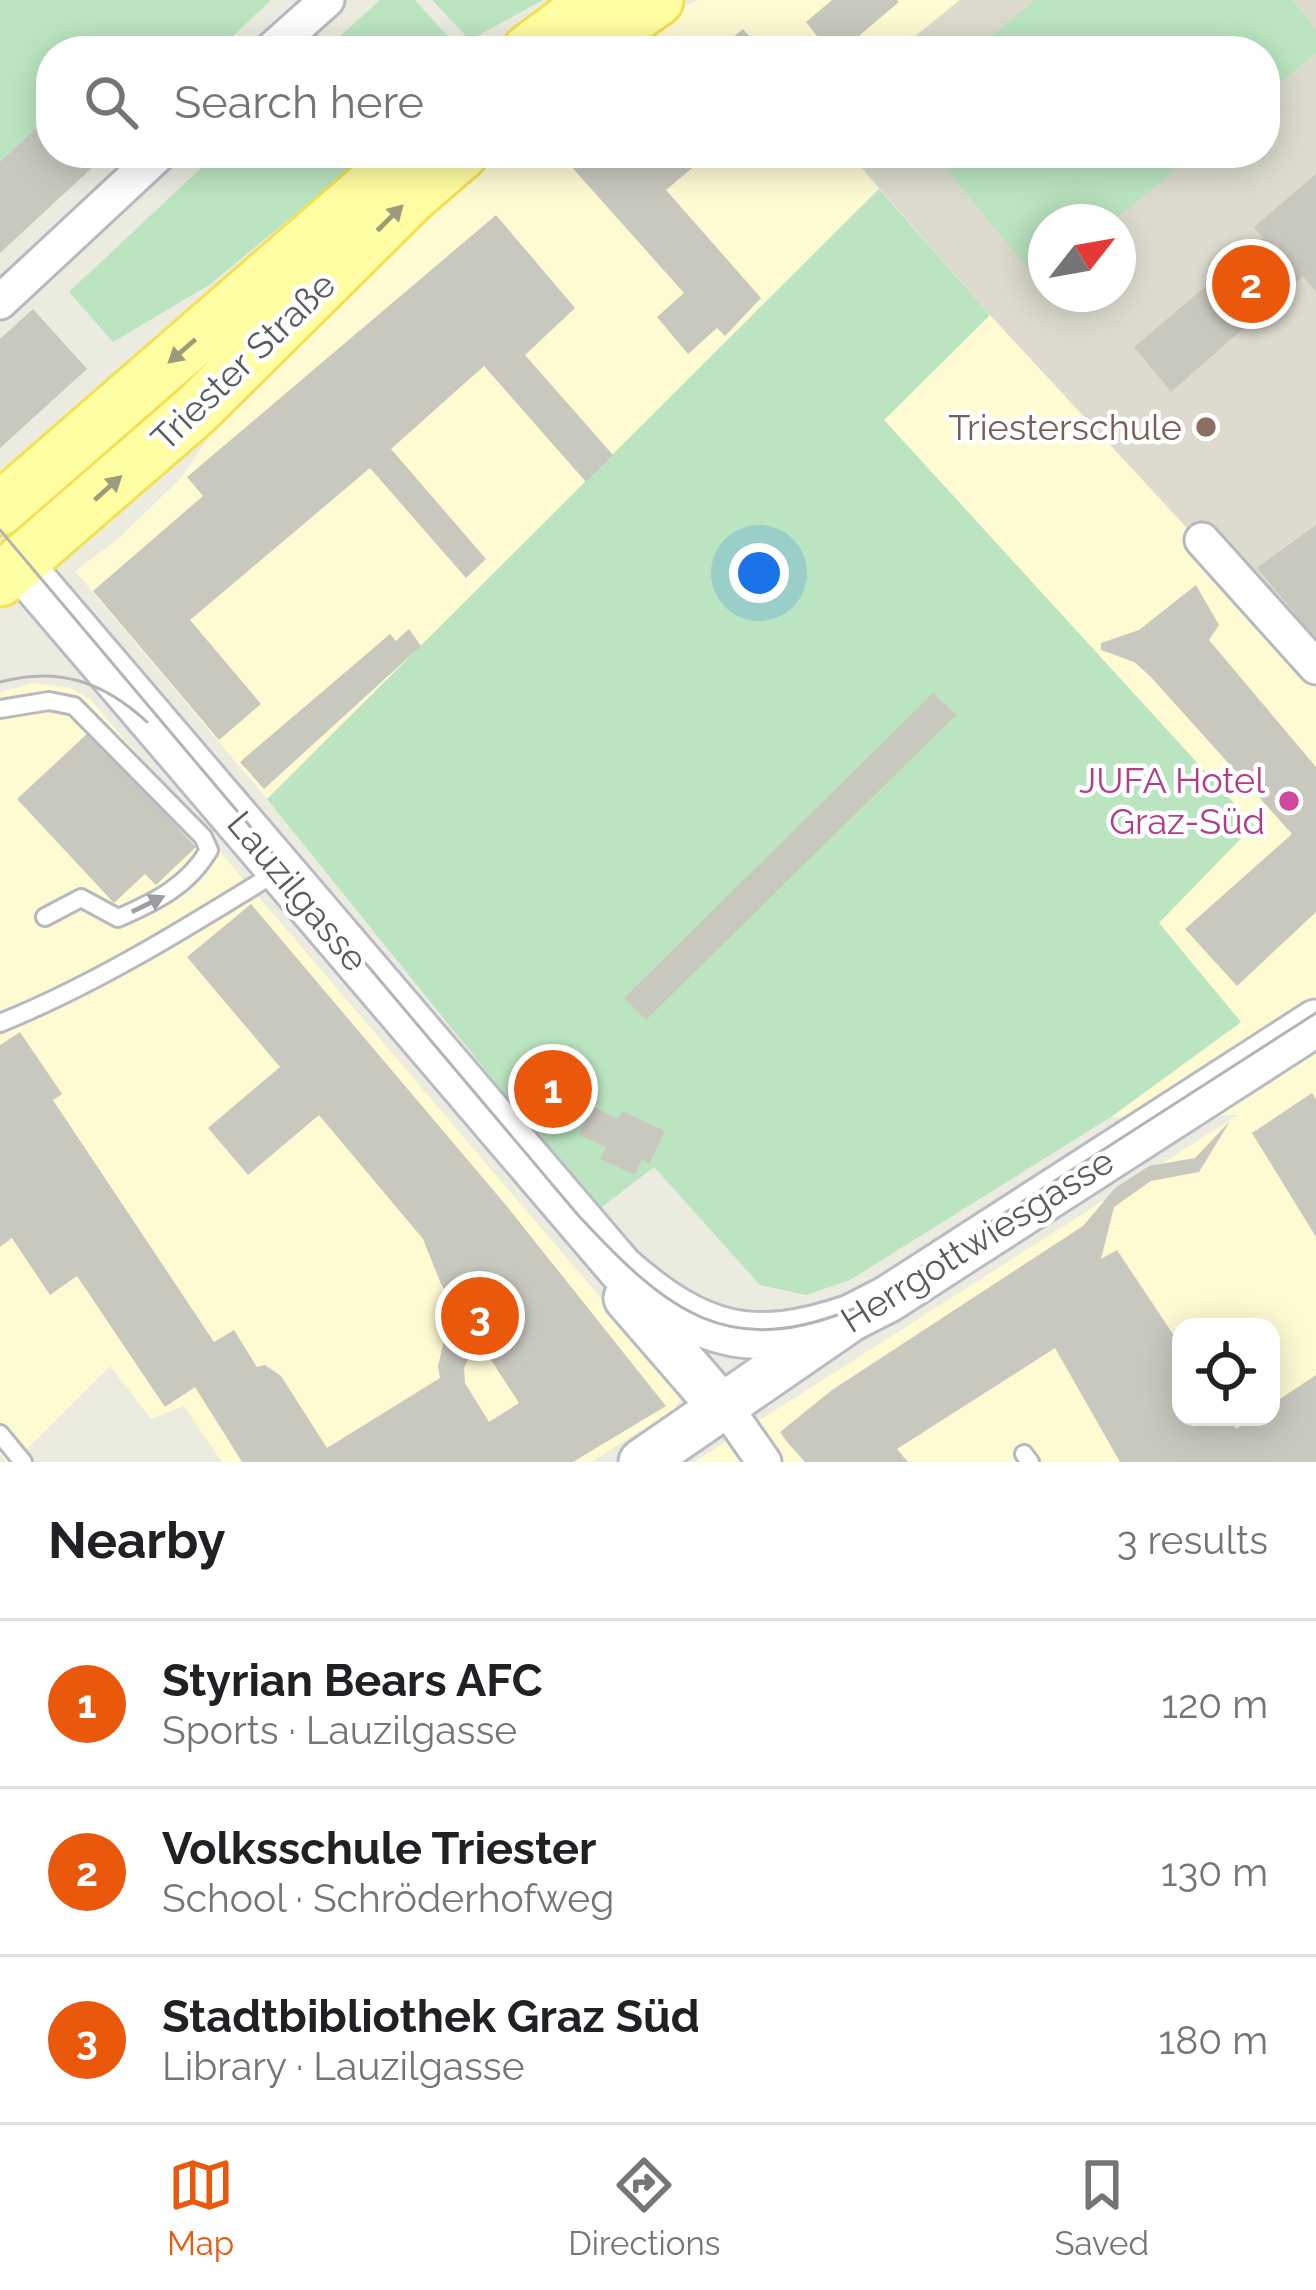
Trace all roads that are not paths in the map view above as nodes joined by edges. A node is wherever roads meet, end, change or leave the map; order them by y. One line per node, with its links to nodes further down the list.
1 (327, 0): 4 (street)
2 (596, 0): 5 (main road)
3 (658, 0): 6 (main road)
4 (287, 36)
5 (548, 36)
6 (606, 36)
7 (144, 168): 10 (street)
8 (393, 168): 11 (main road, Triester Straße, one-way to 11)
9 (445, 168): 13 (main road, Triester Straße, one-way to 9)
10 (0, 302)
11 (0, 509)
12 (1202, 540): 14 (street)
13 (6, 561): 16 (street, Lauzilgasse)
14 (1316, 667)
15 (0, 709): 17 (lane, one-way to 15)
16 (280, 870): 18 (lane); 20 (street, Lauzilgasse)
17 (44, 917)
18 (0, 1023)
19 (1316, 1023): 21 (street, Herrgottwiesgasse)
20 (574, 1219): 22 (street, Lauzilgasse); 23 (street, Lauzilgasse)
21 (850, 1318): 22 (street, Lauzilgasse); 23 (street, Herrgottwiesgasse)
22 (746, 1336): 23 (street)
23 (725, 1406): 26 (street, Herrgottwiesgasse); 27 (street, Lauzilgasse)
24 (0, 1434): 25 (lane)
25 (23, 1462)
26 (642, 1462)
27 (764, 1462)

